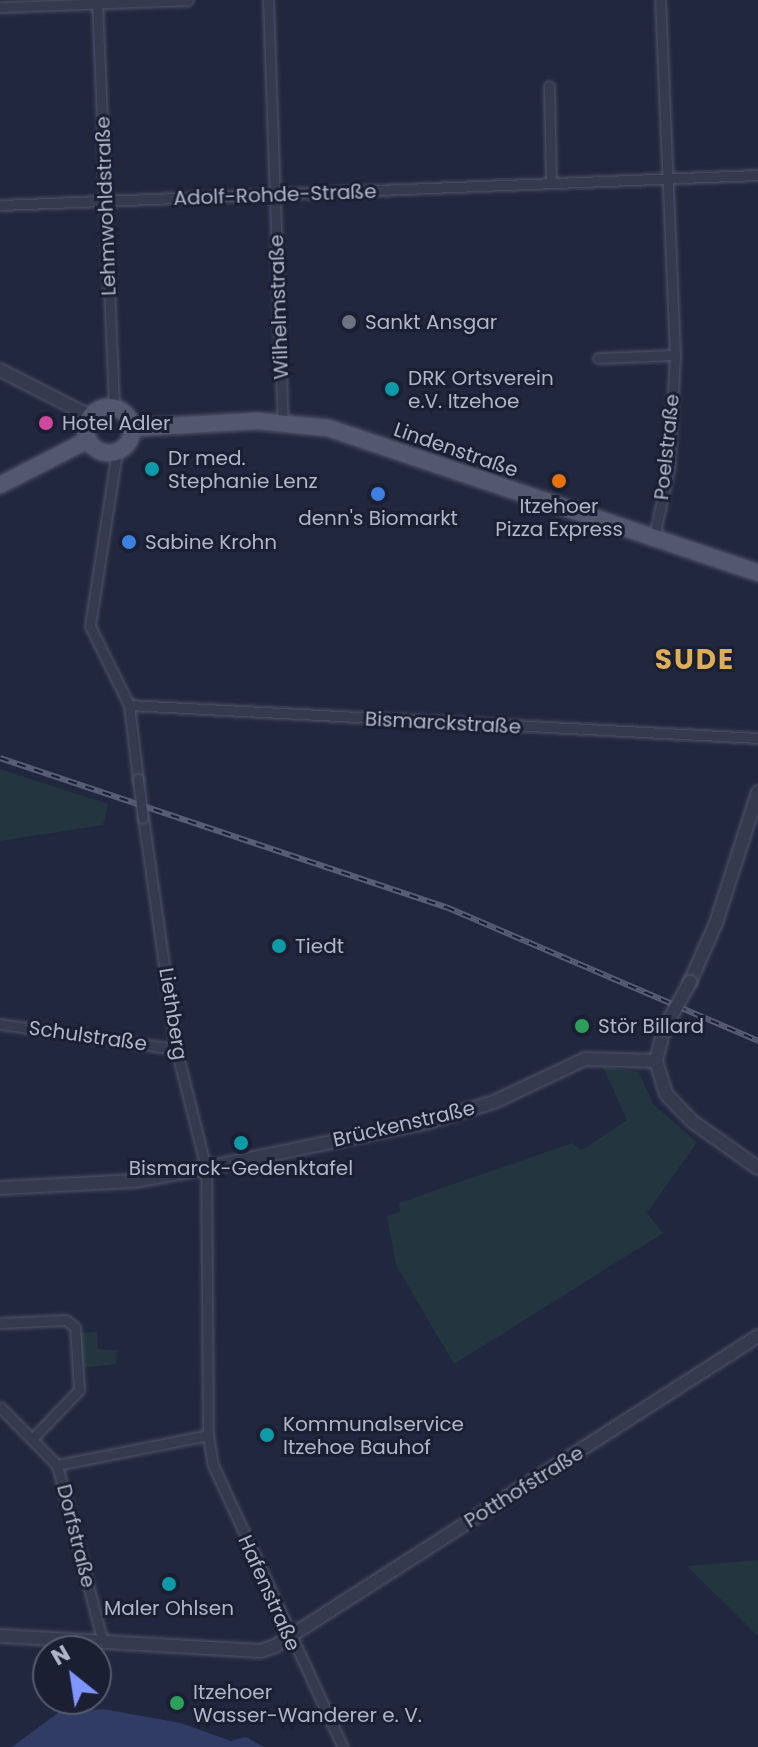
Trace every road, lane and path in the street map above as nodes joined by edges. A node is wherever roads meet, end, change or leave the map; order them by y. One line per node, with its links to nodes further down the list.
1 (188, 0): 4 (street)
2 (268, 0): 10 (street, Wilhelmstraße)
3 (660, 0): 8 (street, Poelstraße)
4 (98, 2): 5 (street); 11 (street, Lehmwohldstraße)
5 (0, 7)
6 (549, 86): 9 (street)
7 (758, 175): 8 (street, Adolf-Rohde-Straße)
8 (669, 179): 9 (street, Adolf-Rohde-Straße); 13 (street, Poelstraße)
9 (551, 183): 10 (street, Adolf-Rohde-Straße)
10 (275, 195): 11 (street, Adolf-Rohde-Straße); 18 (street, Wilhelmstraße)
11 (106, 201): 12 (street, Adolf-Rohde-Straße); 16 (street, Lehmwohldstraße)
12 (0, 205)
13 (675, 355): 14 (street); 23 (street, Poelstraße)
14 (598, 358)
15 (0, 370): 17 (street)
16 (114, 408): 17 (main road); 19 (main road)
17 (90, 416): 20 (main road)
18 (283, 422): 19 (main road, Lindenstraße); 23 (main road, Lindenstraße)
19 (132, 428): 21 (main road)
20 (88, 440): 21 (main road); 22 (main road)
21 (117, 451): 25 (street, Liethberg)
22 (0, 485)
23 (654, 537): 24 (main road, Lindenstraße)
24 (758, 573)
25 (129, 705): 26 (street, Bismarckstraße); 29 (street, Liethberg, bridge)
26 (758, 738)
27 (758, 792): 30 (street, bridge)
28 (0, 1024): 29 (street, Schulstraße)
29 (176, 1049): 31 (street, Liethberg)
30 (656, 1061): 31 (street, Brückenstraße); 32 (street)
31 (206, 1168): 33 (street, Brückenstraße); 37 (street, Liethberg)
32 (758, 1168)
33 (0, 1188)
34 (0, 1323): 38 (street)
35 (758, 1336): 43 (street, Potthofstraße)
36 (0, 1407): 38 (street, Dorfstraße)
37 (208, 1435): 39 (street); 43 (street, Hafenstraße)
38 (34, 1437): 39 (street, Dorfstraße)
39 (57, 1465): 40 (street, Dorfstraße)
40 (101, 1635)
41 (0, 1636): 42 (street, Potthofstraße)
42 (32, 1637)
43 (290, 1639): 44 (street, Potthofstraße); 45 (street, Hafenstraße)
44 (112, 1640)
45 (343, 1747)

